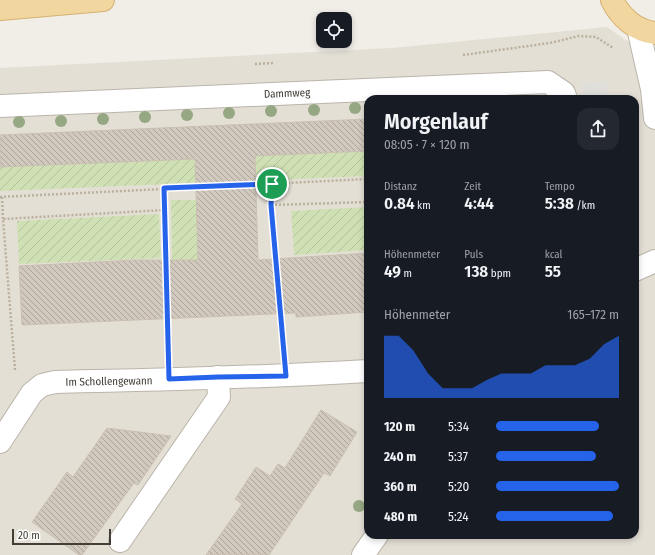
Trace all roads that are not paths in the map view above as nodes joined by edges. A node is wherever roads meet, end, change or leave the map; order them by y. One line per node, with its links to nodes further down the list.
1 (103, 0): 3 (main road)
2 (610, 3): 4 (main road)
3 (0, 9)
4 (647, 31): 7 (street)
5 (565, 95): 6 (street, Dammweg)
6 (0, 106)
7 (655, 118)
8 (655, 261): 9 (street)
9 (639, 268)
10 (364, 371): 11 (street, Im Schollengewann)
11 (218, 377): 12 (street, Im Schollengewann); 14 (street)
12 (0, 442)
13 (374, 539): 15 (street)
14 (120, 541)
15 (363, 555)

